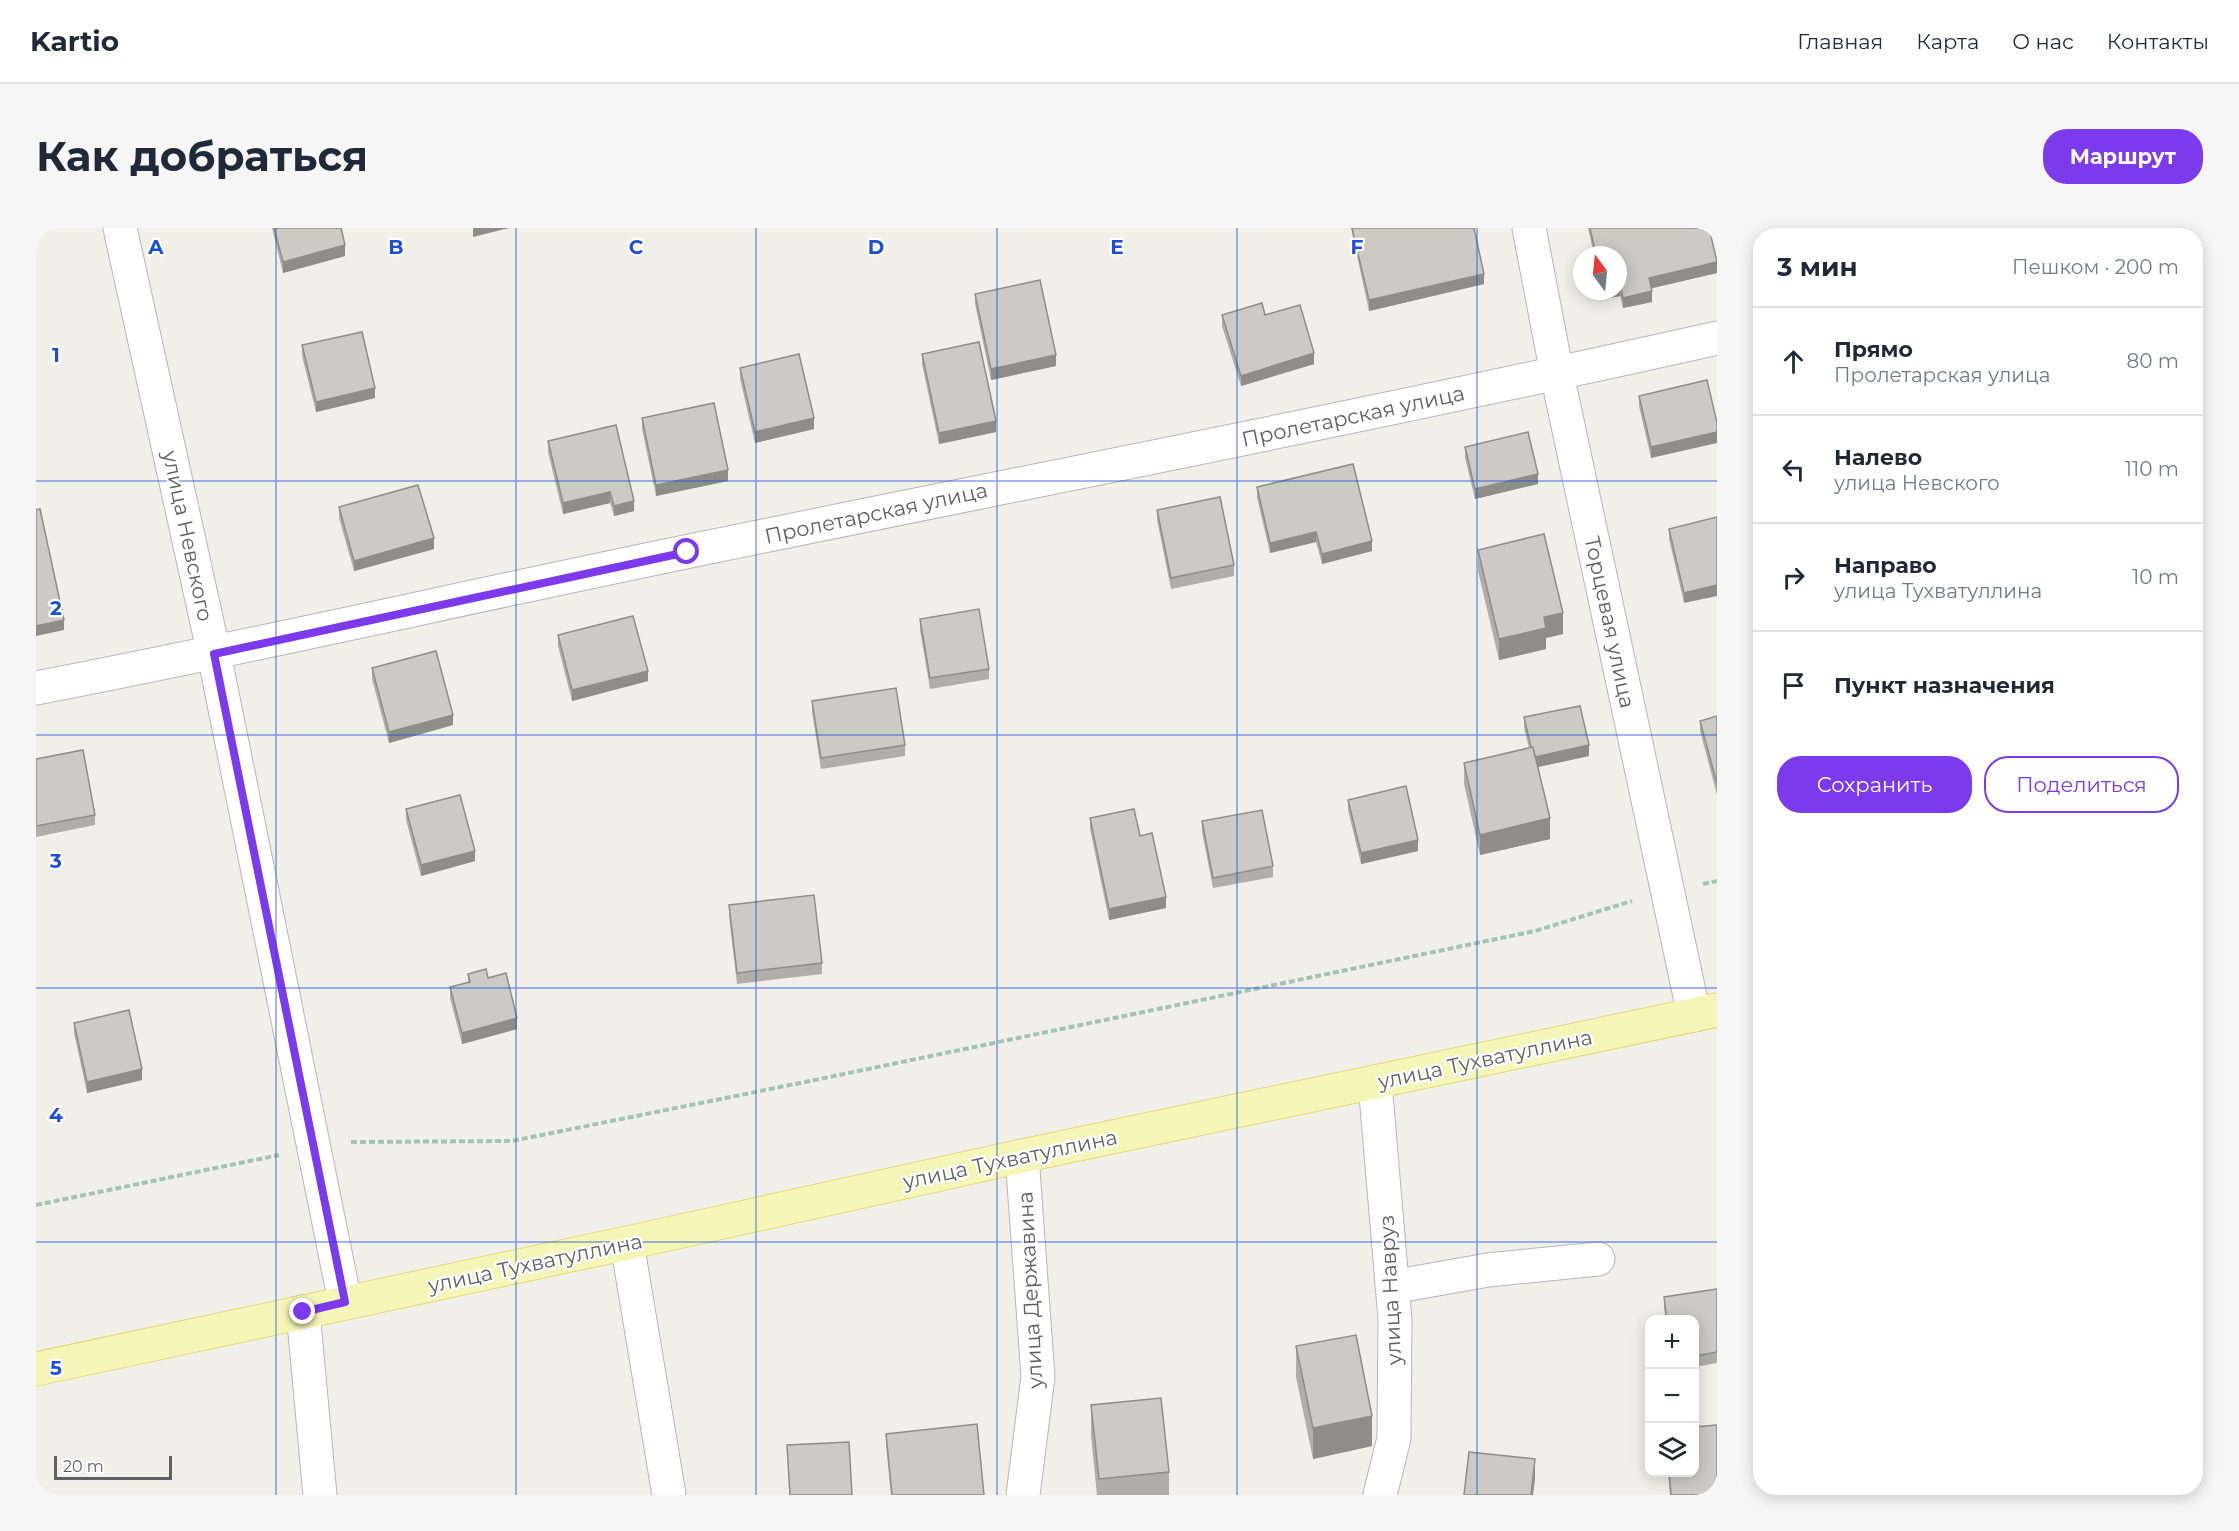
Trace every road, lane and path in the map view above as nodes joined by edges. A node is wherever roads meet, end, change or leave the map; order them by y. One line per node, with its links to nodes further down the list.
1 (120, 228): 5 (street, улица Невского)
2 (1529, 228): 4 (street, Торцевая улица)
3 (1717, 338): 4 (street, Пролетарская улица)
4 (1557, 374): 5 (street, Пролетарская улица); 8 (street, Торцевая улица)
5 (214, 654): 6 (street, Пролетарская улица); 11 (street, улица Невского)
6 (36, 688)
7 (1717, 881): 8 (path)
8 (1668, 891): 9 (street, Торцевая улица); 11 (path)
9 (1706, 1012): 10 (main road, улица Тухватуллина)
10 (1375, 1083): 12 (main road, улица Тухватуллина); 16 (street, улица Навруз)
11 (314, 1148): 13 (path); 17 (street, улица Невского)
12 (1022, 1156): 14 (main road, улица Тухватуллина); 22 (street, улица Державина)
13 (36, 1205)
14 (627, 1243): 17 (main road, улица Тухватуллина); 21 (street)
15 (1598, 1259): 16 (street)
16 (1392, 1287): 23 (street, улица Навруз)
17 (345, 1302): 18 (main road, улица Тухватуллина)
18 (303, 1312): 19 (main road, улица Тухватуллина); 20 (street)
19 (36, 1369)
20 (320, 1495)
21 (669, 1495)
22 (1023, 1495)
23 (1380, 1495)

